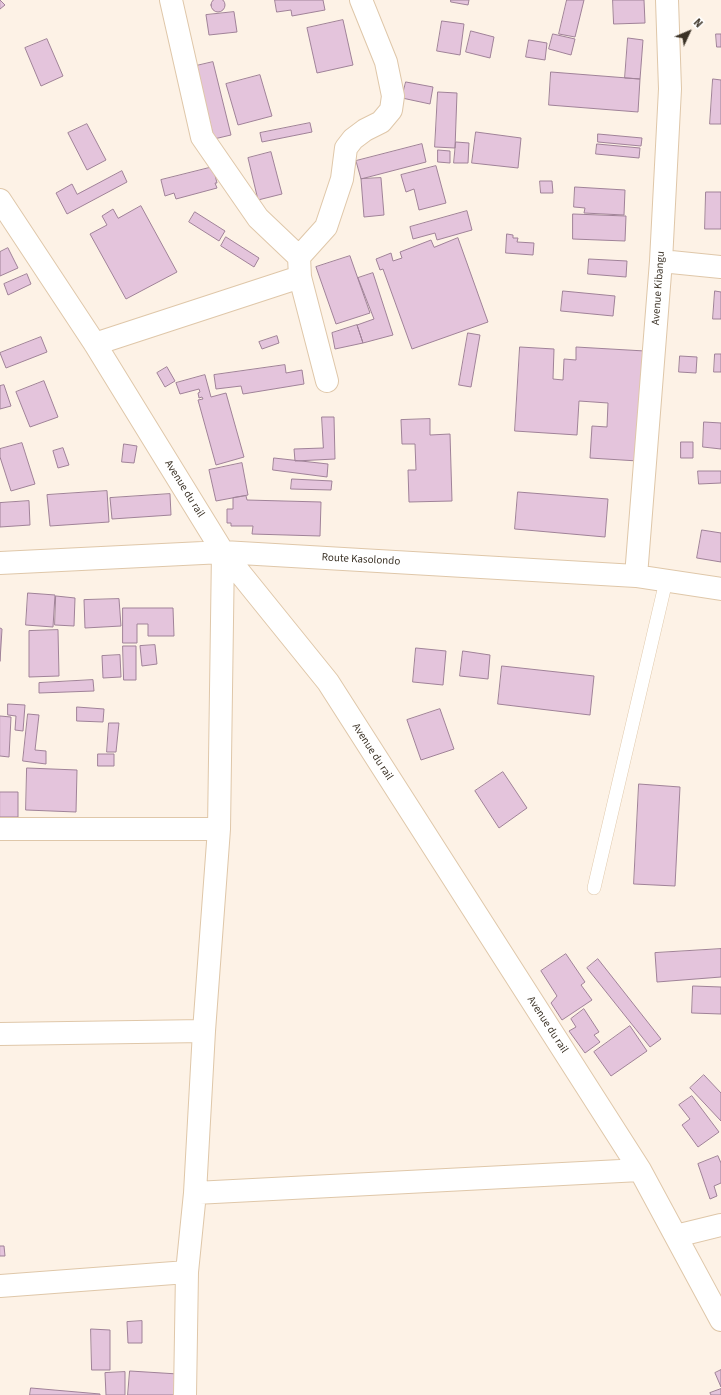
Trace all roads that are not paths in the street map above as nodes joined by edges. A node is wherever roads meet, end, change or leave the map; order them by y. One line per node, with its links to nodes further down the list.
1 (171, 0): 6 (street)
2 (361, 0): 6 (street)
3 (667, 0): 5 (street, Avenue Kibangu)
4 (0, 200): 8 (street, Avenue du rail)
5 (661, 262): 7 (street); 12 (street, Avenue Kibangu)
6 (299, 267): 8 (street); 9 (street)
7 (721, 267)
8 (95, 344): 10 (street, Avenue du rail)
9 (327, 380)
10 (223, 552): 11 (street, Route Kasolondo); 12 (street, Route Kasolondo); 15 (street); 20 (street, Avenue du rail)
11 (0, 563)
12 (636, 576): 13 (street, Route Kasolondo)
13 (666, 581): 14 (street, Route Kasolondo); 17 (lane)
14 (721, 589)
15 (219, 829): 16 (street); 18 (street)
16 (0, 830)
17 (594, 888)
18 (204, 1031): 19 (street); 21 (street)
19 (0, 1034)
20 (640, 1170): 21 (street); 23 (street, Avenue du rail)
21 (194, 1193): 24 (street)
22 (721, 1225): 23 (street)
23 (676, 1236): 26 (street, Avenue du rail)
24 (187, 1272): 25 (street); 27 (street)
25 (0, 1286)
26 (721, 1320)
27 (185, 1395)

